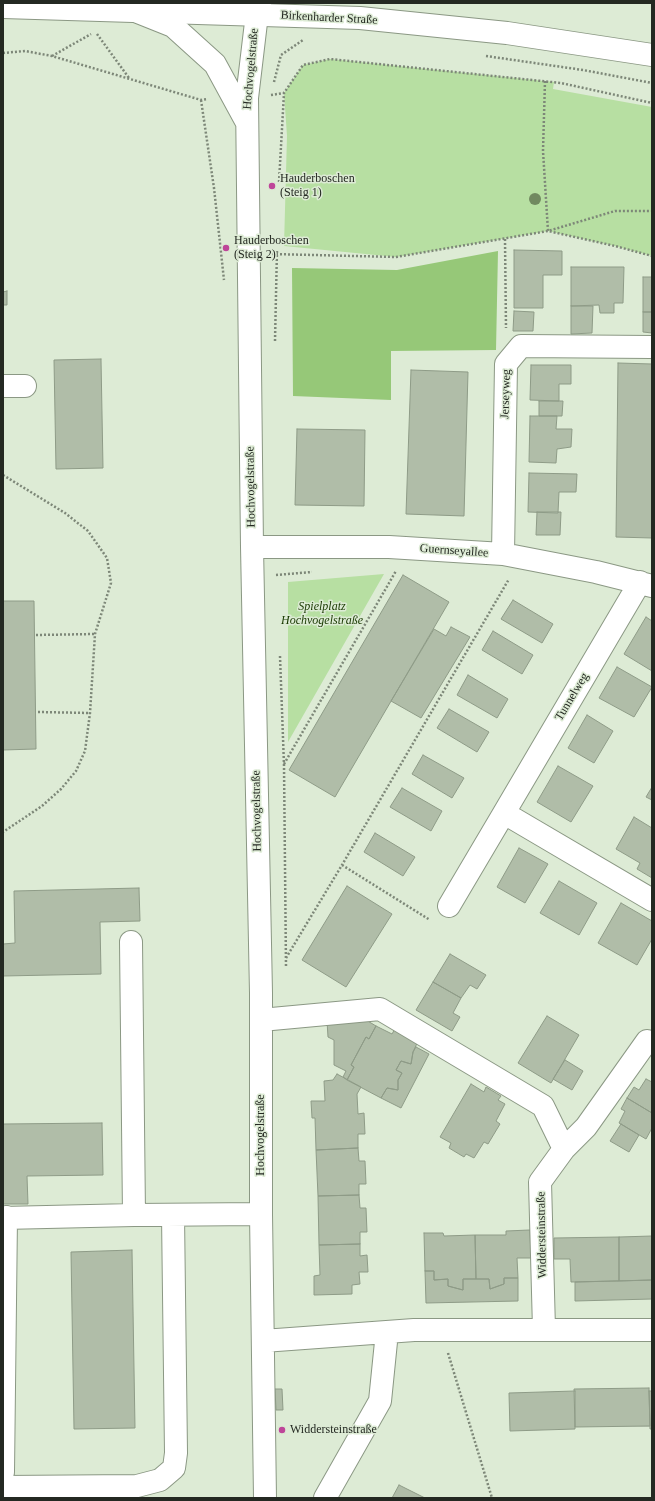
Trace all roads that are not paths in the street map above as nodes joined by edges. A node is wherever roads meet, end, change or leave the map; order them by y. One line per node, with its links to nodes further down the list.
1 (3, 6): 3 (street, Birkenharder Straße)
2 (258, 9): 3 (street, Birkenharder Straße); 4 (street, Birkenharder Straße); 5 (street, Hochvogelstraße)
3 (135, 11): 5 (street, Hochvogelstraße)
4 (652, 55)
5 (247, 124): 9 (street, Hochvogelstraße)
6 (652, 348): 10 (street, Jerseyweg)
7 (3, 386): 8 (street)
8 (25, 386)
9 (252, 547): 10 (street, Guernseyallee); 16 (street, Hochvogelstraße)
10 (503, 554): 11 (street, Guernseyallee)
11 (646, 584): 12 (street, Tunnelweg)
12 (504, 812): 13 (street); 14 (street, Tunnelweg)
13 (652, 900)
14 (449, 906)
15 (131, 942): 20 (street)
16 (261, 1020): 18 (street); 19 (street, Hochvogelstraße)
17 (647, 1041): 18 (street, Widdersteinstraße)
18 (564, 1149): 23 (street, Widdersteinstraße)
19 (261, 1214): 21 (street); 26 (street, Hochvogelstraße)
20 (134, 1215): 21 (street); 22 (street)
21 (173, 1215): 28 (street)
22 (4, 1218): 27 (street)
23 (544, 1329): 24 (street); 25 (street)
24 (652, 1330)
25 (387, 1332): 26 (street); 30 (street)
26 (263, 1341): 29 (street, Hochvogelstraße)
27 (3, 1472)
28 (3, 1488)
29 (265, 1498)
30 (325, 1498)

